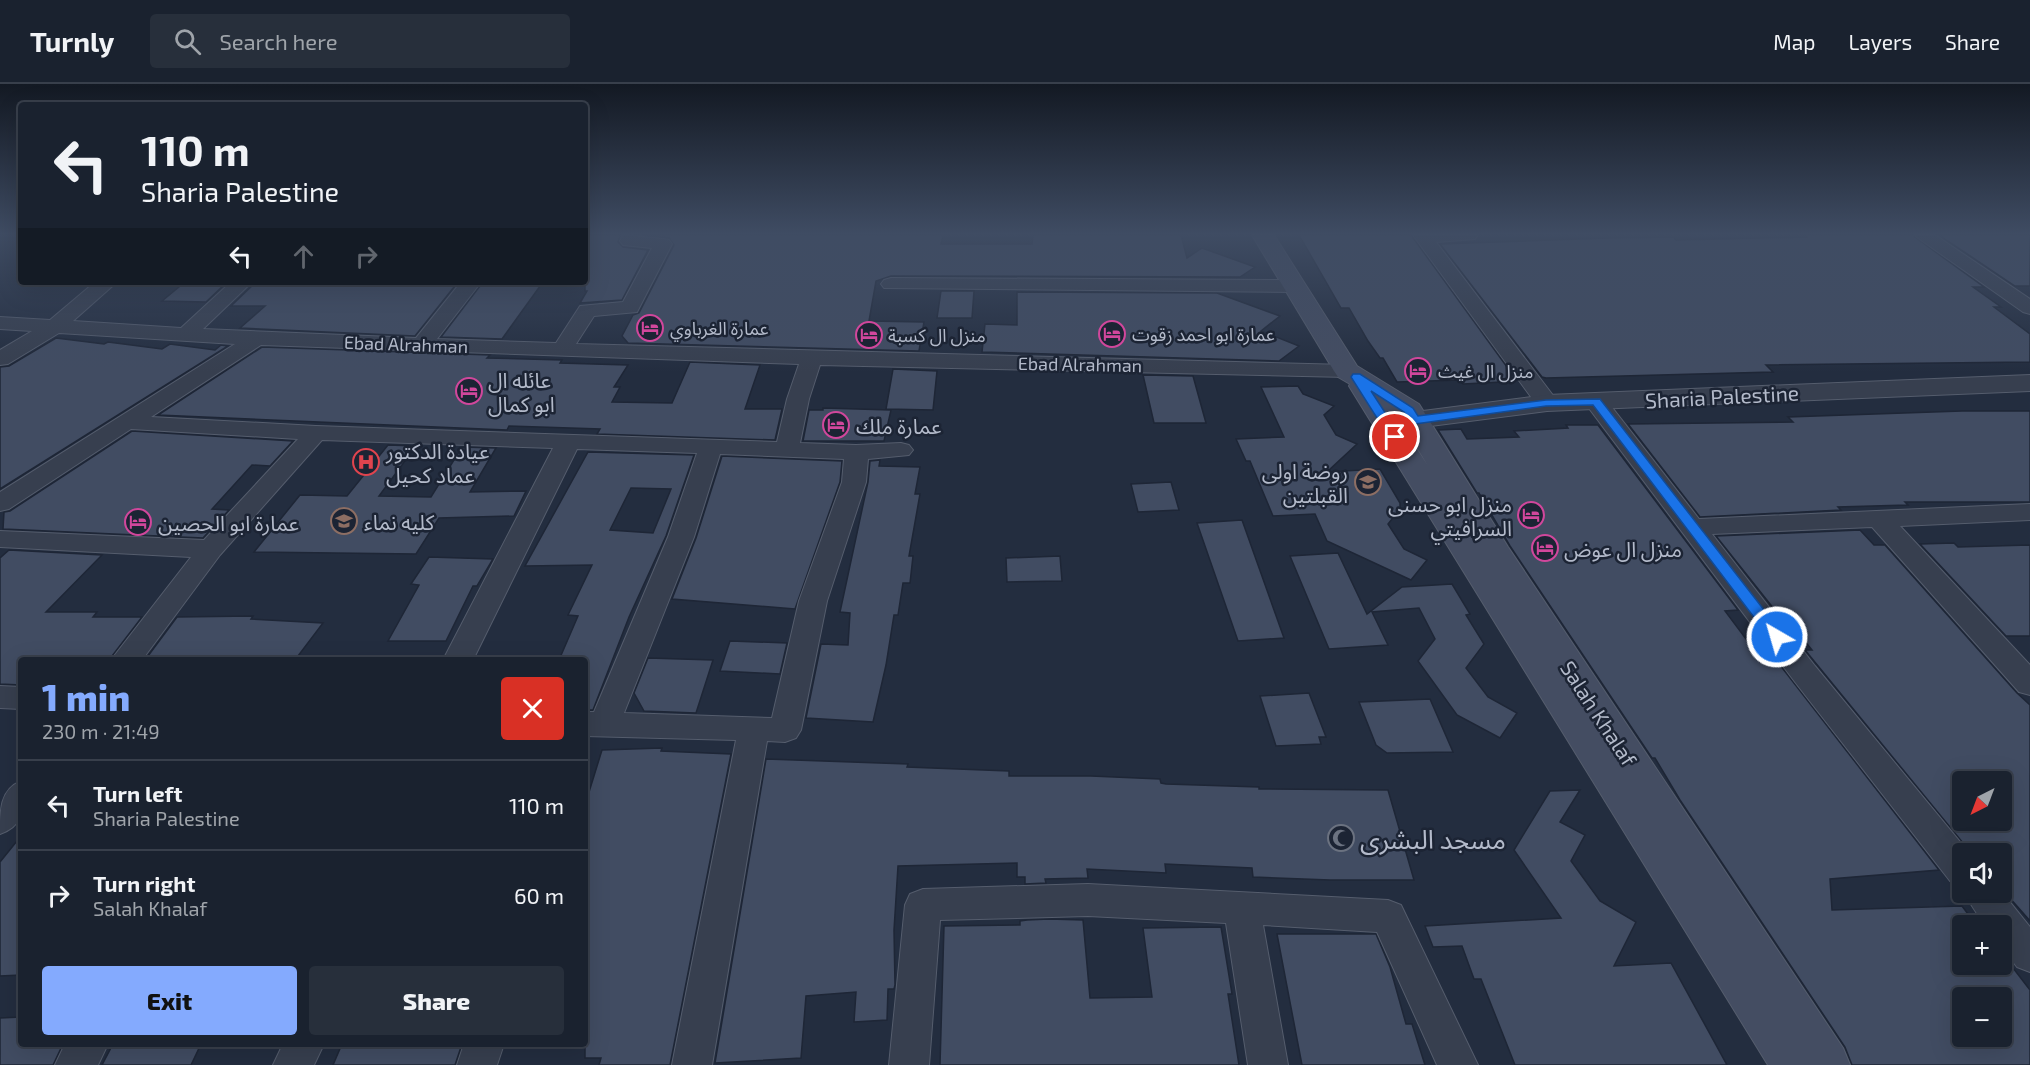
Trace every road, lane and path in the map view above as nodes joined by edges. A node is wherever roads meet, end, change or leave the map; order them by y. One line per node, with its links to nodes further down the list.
1 (644, 281): 16 (street)
2 (1292, 281): 9 (main road, Salah Khalaf)
3 (1455, 281): 22 (street)
4 (1990, 281): 10 (street)
5 (891, 284): 9 (street)
6 (103, 285): 12 (street)
7 (239, 285): 13 (street)
8 (469, 285): 15 (street)
9 (1295, 286): 19 (main road, Salah Khalaf)
10 (2030, 308)
11 (0, 323): 12 (street, Ebad Alrahman)
12 (54, 327): 13 (street, Ebad Alrahman); 18 (street)
13 (185, 335): 14 (street, Ebad Alrahman)
14 (258, 339): 15 (street, Ebad Alrahman); 24 (street)
15 (421, 345): 16 (street, Ebad Alrahman)
16 (562, 350): 17 (street, Ebad Alrahman)
17 (812, 358): 19 (street, Ebad Alrahman); 28 (street)
18 (0, 359)
19 (1352, 374): 23 (main road, Salah Khalaf); 60 (main road, Salah Khalaf)
20 (2030, 382): 21 (street, Sharia Palestine)
21 (1596, 402): 22 (street, Sharia Palestine); 34 (street)
22 (1546, 403): 23 (street, Sharia Palestine)
23 (1415, 420): 61 (main road, Salah Khalaf)
24 (124, 422): 25 (street); 31 (street)
25 (316, 433): 26 (street); 36 (street)
26 (569, 441): 27 (street); 38 (street)
27 (711, 446): 28 (street); 42 (street)
28 (787, 449): 30 (street)
29 (901, 450): 30 (street)
30 (856, 452): 43 (street)
31 (0, 503)
32 (2030, 512): 33 (street)
33 (1878, 518): 34 (street); 39 (street)
34 (1693, 527): 46 (street)
35 (0, 539): 36 (street)
36 (211, 549): 37 (street)
37 (128, 657)
38 (460, 657)
39 (2024, 670)
40 (0, 697): 41 (street)
41 (18, 698)
42 (595, 724): 43 (street)
43 (753, 731): 56 (street)
44 (18, 798): 45 (street)
45 (0, 820)
46 (1952, 858)
47 (1989, 903): 49 (street)
48 (1242, 910): 57 (street); 58 (street); 59 (street)
49 (2030, 955)
50 (86, 1047): 53 (street)
51 (302, 1047): 54 (street)
52 (483, 1047): 55 (street)
53 (75, 1065)
54 (293, 1065)
55 (477, 1065)
56 (692, 1065)
57 (909, 1065)
58 (1268, 1065)
59 (1458, 1065)
60 (1796, 1065)
61 (1826, 1065)

